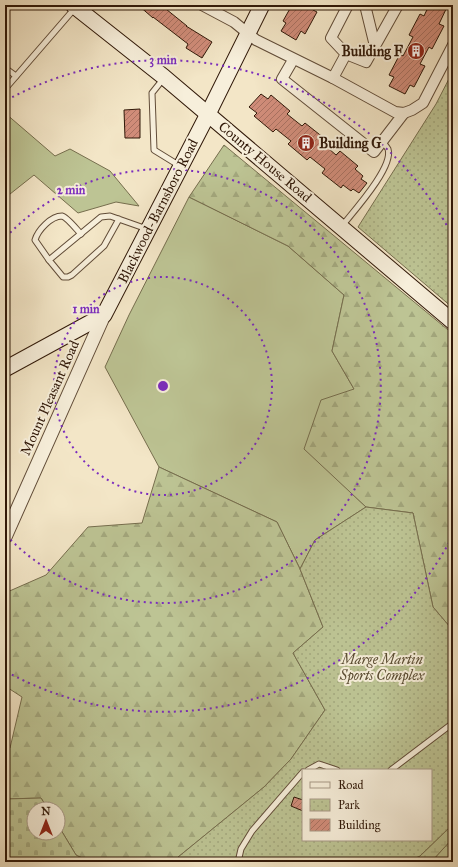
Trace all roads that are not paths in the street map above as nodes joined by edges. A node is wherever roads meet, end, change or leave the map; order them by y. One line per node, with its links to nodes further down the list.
1 (202, 5): 7 (street)
2 (262, 5): 7 (main road, Blackwood-Barnsboro Road)
3 (348, 5): 10 (street)
4 (365, 5): 9 (street)
5 (398, 5): 9 (street)
6 (75, 6): 13 (lane); 14 (main road, County House Road)
7 (248, 33): 11 (street); 18 (main road, Blackwood-Barnsboro Road)
8 (453, 45): 17 (street)
9 (375, 46): 10 (street)
10 (346, 54): 15 (street)
11 (293, 60): 15 (street); 19 (street)
12 (5, 68): 13 (lane)
13 (16, 76): 16 (lane)
14 (164, 77): 18 (main road, County House Road); 20 (lane)
15 (332, 78): 17 (street)
16 (5, 89)
17 (404, 113): 19 (street)
18 (208, 114): 20 (main road, Blackwood-Barnsboro Road); 22 (main road, County House Road)
19 (382, 142): 22 (lane)
20 (181, 166): 23 (main road, Blackwood-Barnsboro Road)
21 (119, 219): 23 (lane); 24 (lane); 25 (lane)
22 (342, 226): 27 (main road, County House Road)
23 (148, 230): 26 (main road, Blackwood-Barnsboro Road)
24 (81, 234): 25 (lane); 25 (lane)
25 (49, 260)
26 (104, 316): 28 (main road); 29 (street, Mount Pleasant Road)
27 (453, 322)
28 (5, 369)
29 (5, 537)
30 (453, 723): 33 (lane)
31 (310, 769): 32 (lane)
32 (334, 769)
33 (392, 769)
34 (302, 775): 35 (lane)
35 (238, 862)

